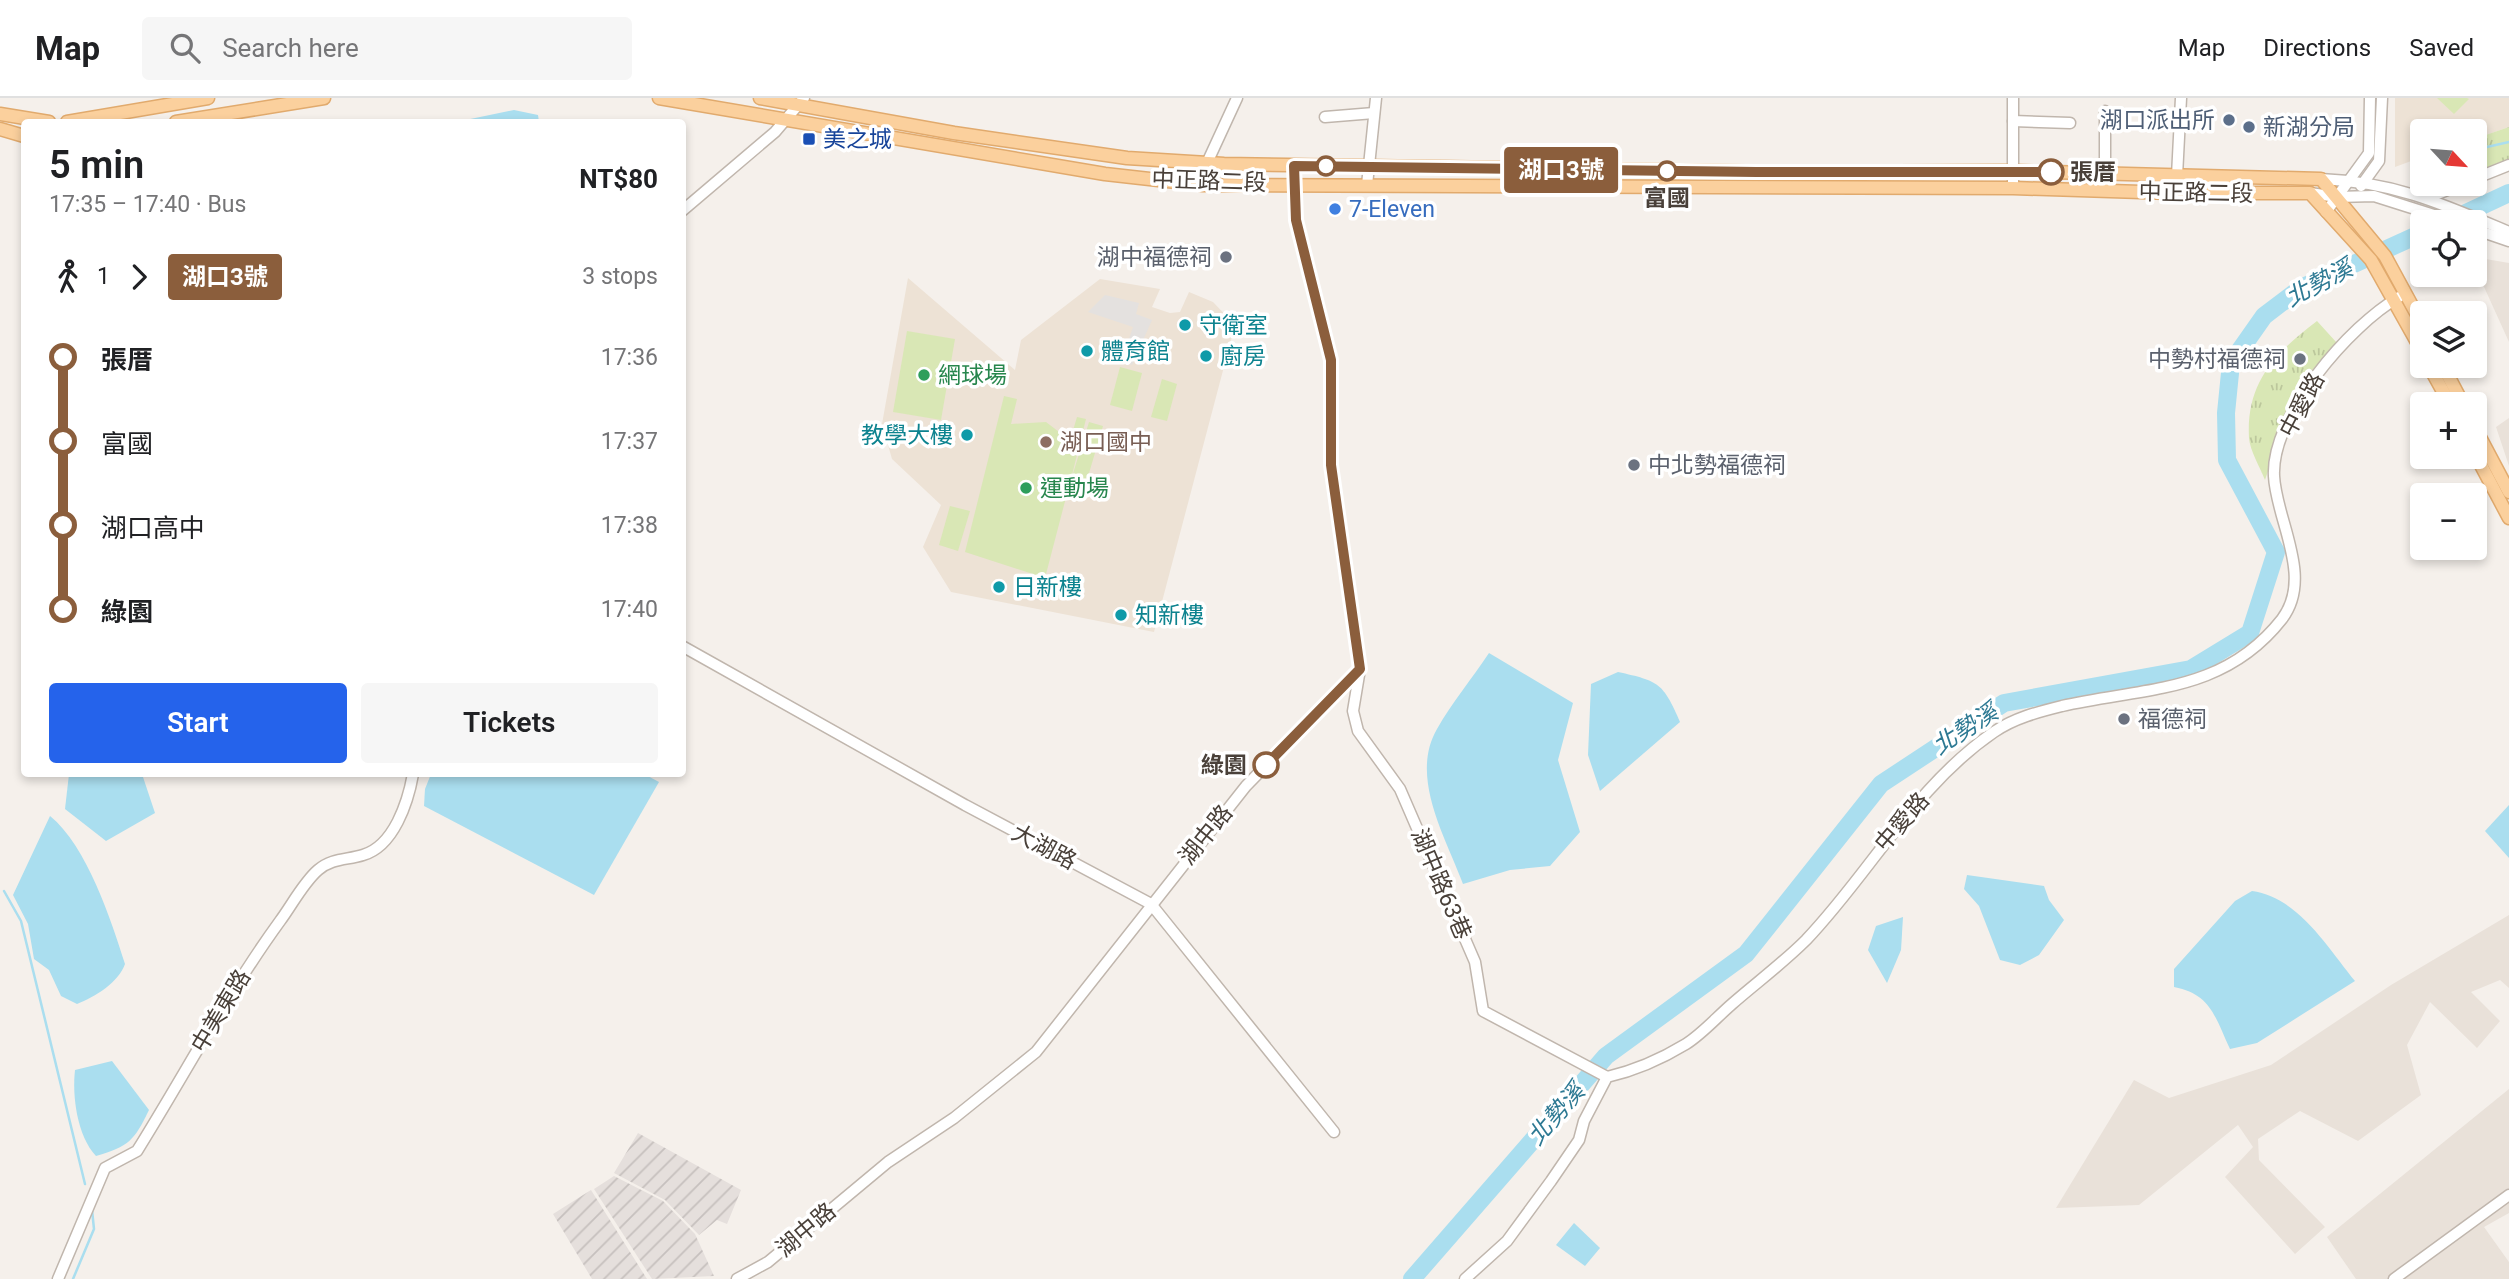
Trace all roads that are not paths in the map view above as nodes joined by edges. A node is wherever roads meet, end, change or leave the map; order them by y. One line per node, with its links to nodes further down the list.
1 (208, 98): 18 (main road)
2 (324, 98): 19 (main road)
3 (659, 98): 16 (main road, 中正路二段)
4 (1237, 98): 24 (street)
5 (1376, 98): 13 (street)
6 (2013, 98): 20 (street)
7 (2181, 98): 31 (street)
8 (2370, 98): 33 (street)
9 (2382, 98): 34 (street)
10 (769, 99): 11 (main road, 中正路二段)
11 (800, 101): 16 (street); 24 (main road, 中正路二段)
12 (2105, 111): 29 (street)
13 (1374, 113): 15 (street); 27 (street)
14 (0, 114): 17 (main road)
15 (1325, 117)
16 (786, 118): 35 (main road, 中正路二段); 43 (street)
17 (31, 119)
18 (85, 119)
19 (194, 119)
20 (2013, 121): 21 (street); 28 (street)
21 (2070, 123)
22 (0, 130): 23 (main road)
23 (21, 135)
24 (1207, 163): 26 (main road, 中正路二段)
25 (2509, 165): 30 (street)
26 (1294, 166): 27 (main road, 中正路二段); 35 (street)
27 (1366, 167): 28 (main road, 中正路二段); 36 (street)
28 (2013, 171): 29 (main road, 中正路二段); 37 (street)
29 (2105, 174): 31 (main road, 中正路二段)
30 (2487, 174)
31 (2178, 176): 32 (main road, 中正路二段)
32 (2321, 179): 33 (street); 40 (main road)
33 (2350, 180): 34 (street); 40 (street)
34 (2364, 182): 41 (street); 42 (street)
35 (1293, 183): 36 (main road, 中正路二段); 58 (street)
36 (1367, 185): 37 (main road, 中正路二段)
37 (2014, 188): 38 (main road, 中正路二段)
38 (2309, 193): 40 (street); 46 (main road)
39 (2432, 196): 42 (street)
40 (2337, 197): 41 (street); 44 (main road); 46 (street)
41 (2353, 197): 44 (street); 45 (street)
42 (2427, 198): 47 (street)
43 (686, 208)
44 (2345, 209): 50 (main road)
45 (2424, 210)
46 (2326, 212): 50 (main road)
47 (2509, 232)
48 (2487, 233): 49 (street)
49 (2509, 241)
50 (2400, 296): 51 (main road); 52 (main road); 61 (street, 中愛路)
51 (2410, 309)
52 (2410, 321)
53 (2487, 463): 55 (main road)
54 (2487, 468): 56 (main road)
55 (2509, 492)
56 (2509, 518)
57 (686, 648): 60 (street, 大湖路)
58 (1360, 669): 60 (street, 湖中路); 61 (street, 湖中路63巷)
59 (412, 777): 64 (street, 中美東路)
60 (1151, 904): 62 (street, 大湖路); 65 (street, 湖中路)
61 (1607, 1077): 66 (street)
62 (1334, 1132)
63 (2509, 1195): 67 (street)
64 (58, 1279)
65 (737, 1279)
66 (1465, 1279)
67 (2394, 1279)

